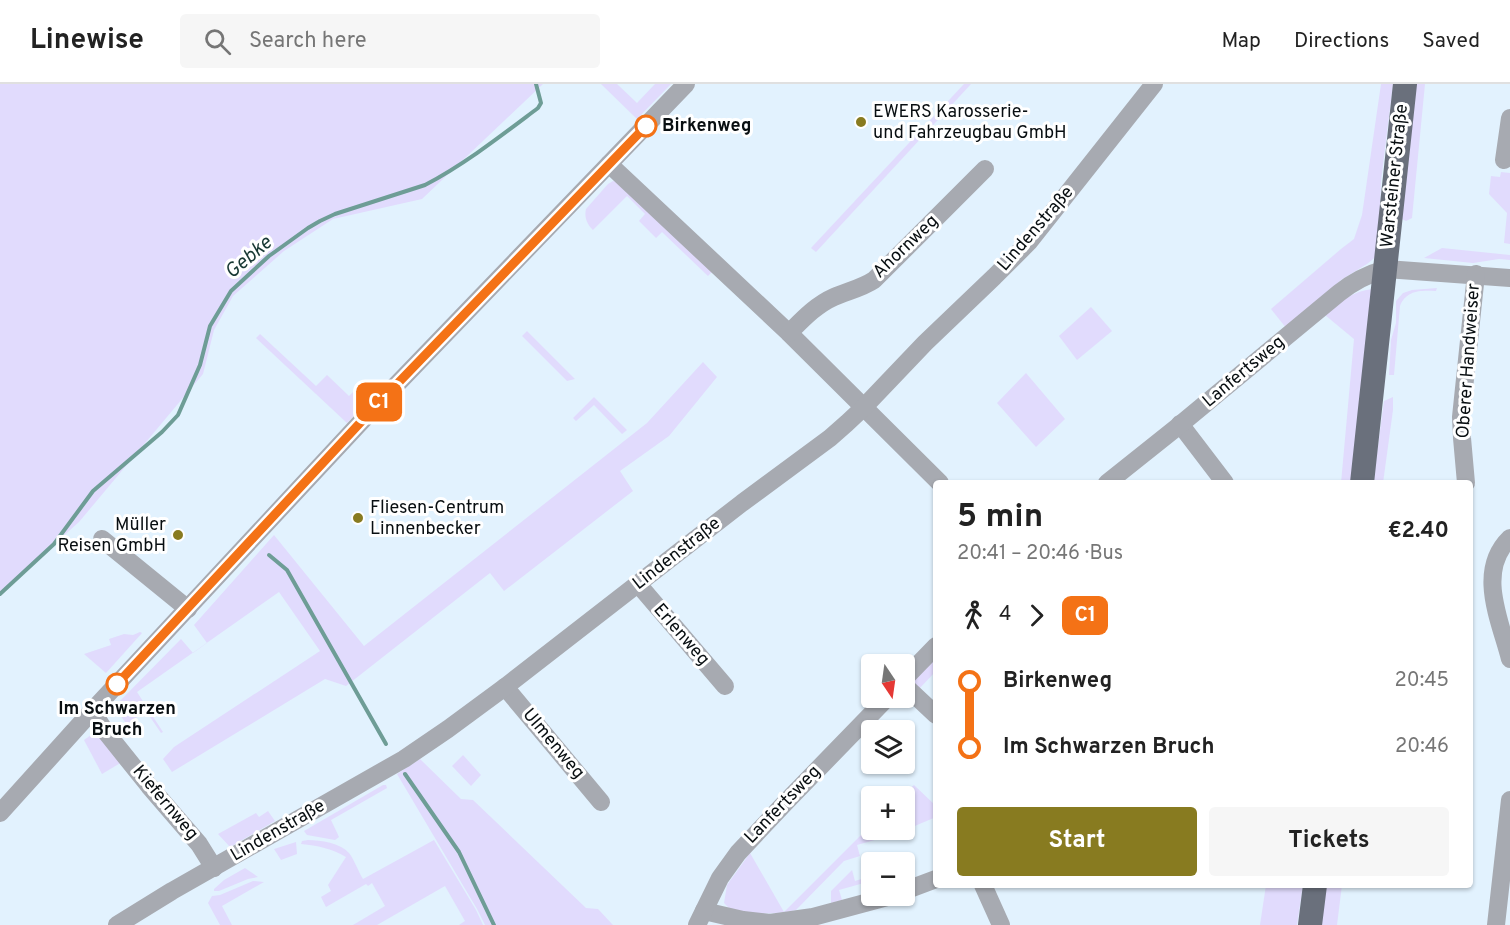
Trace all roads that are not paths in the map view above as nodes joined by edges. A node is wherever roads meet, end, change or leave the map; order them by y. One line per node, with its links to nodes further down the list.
1 (687, 84): 6 (street)
2 (1154, 84): 12 (street, Lindenstraße)
3 (1405, 84): 8 (main road, Warsteiner Straße)
4 (1510, 118): 5 (street)
5 (1504, 160)
6 (609, 164): 11 (street); 22 (street)
7 (985, 169): 11 (street, Ahornweg)
8 (1386, 269): 9 (street); 13 (street, Lanfertsweg); 17 (main road, Warsteiner Straße)
9 (1476, 274): 10 (street); 18 (street, Oberer Handweiser)
10 (1510, 278)
11 (789, 333): 12 (street)
12 (864, 408): 14 (street); 21 (street, Lindenstraße)
13 (1180, 424): 15 (street, Lanfertsweg); 16 (street)
14 (937, 480)
15 (1111, 480)
16 (1223, 480)
17 (1362, 480)
18 (1466, 480)
19 (1510, 538): 24 (street)
20 (102, 539): 22 (street)
21 (638, 584): 26 (street, Erlenweg); 27 (street, Lindenstraße)
22 (188, 609): 30 (street)
23 (933, 649): 25 (street)
24 (1510, 659)
25 (915, 668)
26 (725, 686)
27 (505, 687): 33 (street, Ulmenweg); 35 (street, Lindenstraße)
28 (915, 695): 31 (street)
29 (876, 708): 41 (street, Lanfertsweg)
30 (92, 711): 34 (street); 35 (street, Kiefernweg)
31 (933, 712)
32 (1510, 800): 45 (street)
33 (601, 802)
34 (0, 813)
35 (214, 868): 42 (street, Lindenstraße)
36 (933, 880): 37 (street)
37 (915, 887)
38 (984, 888): 43 (street)
39 (1315, 888): 44 (main road)
40 (861, 904): 41 (street)
41 (700, 918)
42 (117, 925)
43 (1001, 925)
44 (1310, 925)
45 (1496, 925)

